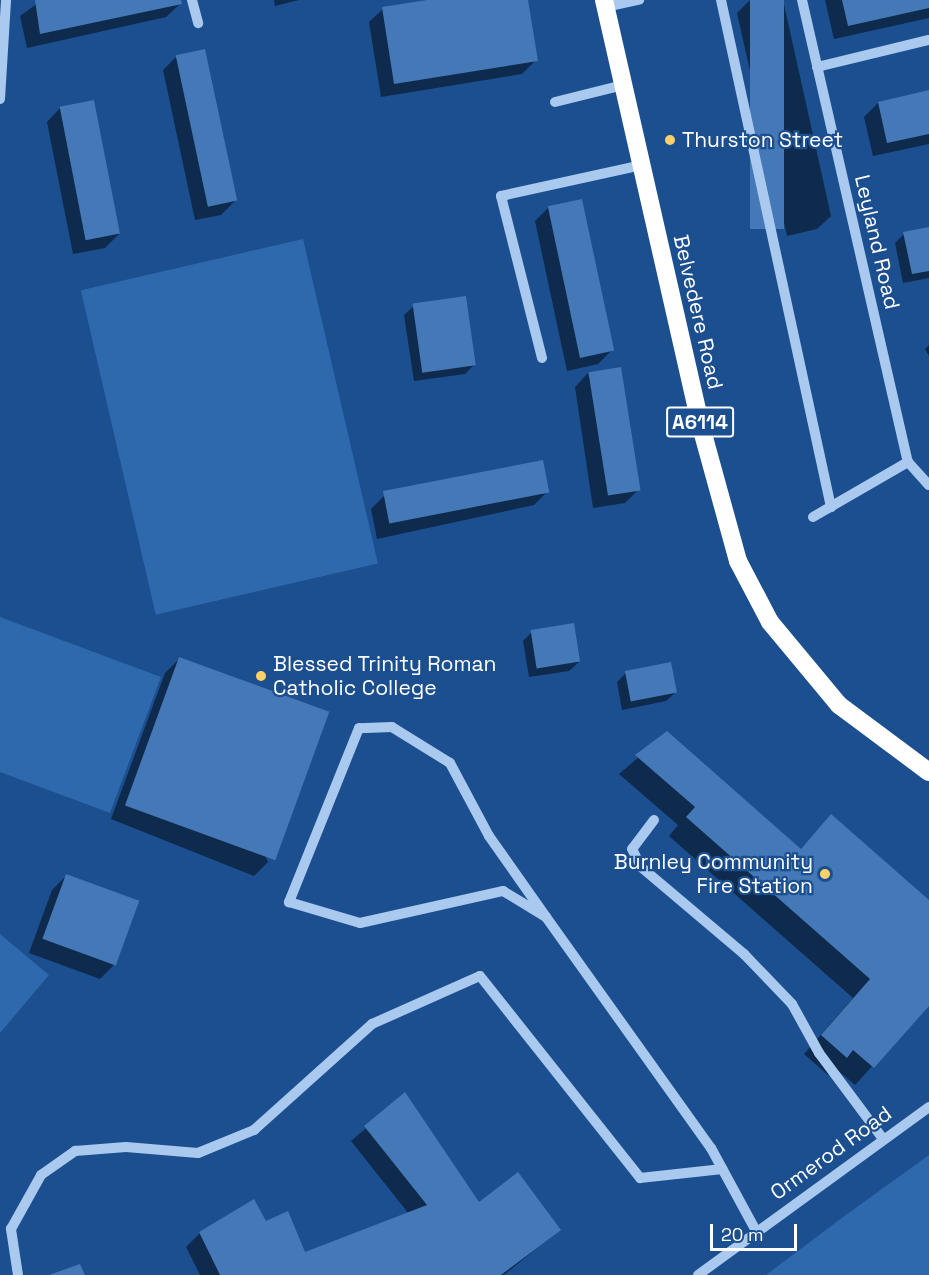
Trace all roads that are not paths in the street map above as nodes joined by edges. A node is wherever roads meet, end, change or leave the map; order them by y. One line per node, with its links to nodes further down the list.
1 (6, 0): 11 (street)
2 (192, 0): 7 (street)
3 (639, 0): 6 (street)
4 (721, 0): 17 (street)
5 (802, 0): 9 (street, Leyland Road)
6 (604, 3): 10 (highway, Belvedere Road / A6114)
7 (198, 23)
8 (929, 40): 9 (street)
9 (817, 67): 15 (street, Leyland Road)
10 (623, 85): 12 (street); 13 (highway, Belvedere Road / A6114)
11 (0, 99)
12 (555, 102)
13 (642, 165): 14 (street); 19 (highway, Belvedere Road / A6114)
14 (542, 358)
15 (908, 462): 16 (street, Leyland Road); 17 (street)
16 (929, 485)
17 (831, 507): 18 (street)
18 (813, 517)
19 (929, 772)
20 (654, 820): 23 (street)
21 (546, 917): 21 (street); 24 (street)
22 (929, 1107): 23 (street, Ormerod Road)
23 (883, 1139): 25 (street, Ormerod Road)
24 (723, 1168): 25 (street); 26 (street)
25 (756, 1231): 27 (street, Ormerod Road)
26 (18, 1275)
27 (698, 1275)

